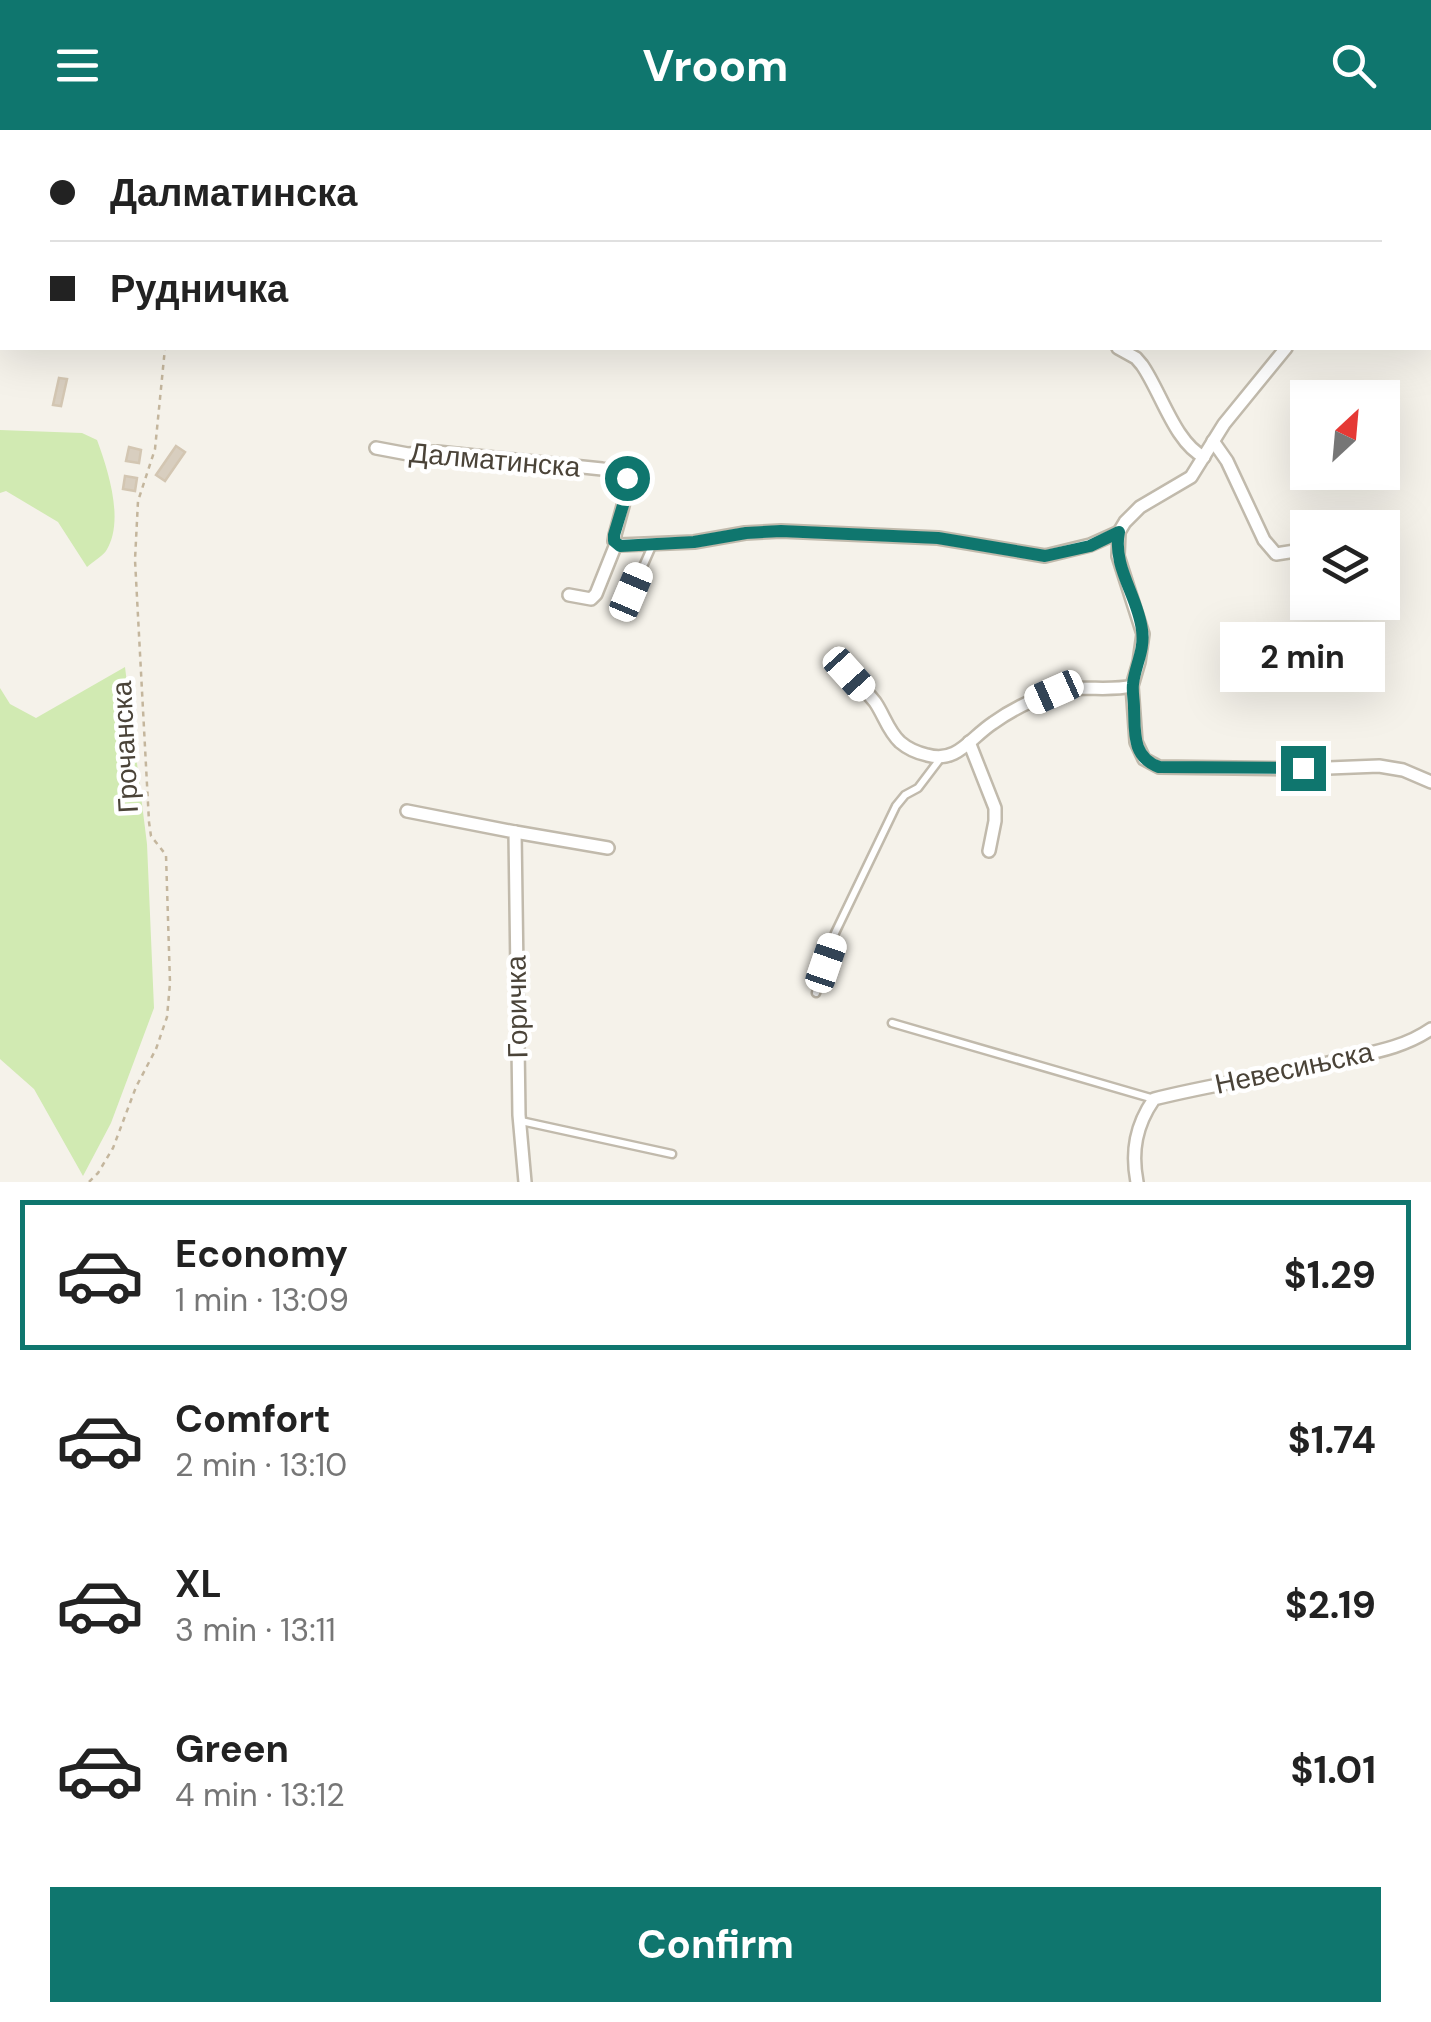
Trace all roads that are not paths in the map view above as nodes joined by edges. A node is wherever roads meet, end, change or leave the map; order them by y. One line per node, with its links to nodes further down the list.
1 (1122, 350): 5 (street)
2 (1284, 350): 3 (street)
3 (1213, 440): 5 (street); 9 (street)
4 (376, 448): 7 (street, Далматинска)
5 (1204, 457): 6 (street)
6 (1119, 532): 8 (street); 13 (street)
7 (616, 544): 8 (street); 10 (street)
8 (652, 546): 11 (lane)
9 (1290, 552)
10 (569, 596)
11 (622, 614)
12 (849, 674): 15 (street)
13 (1132, 686): 14 (street); 16 (street)
14 (969, 742): 15 (street); 20 (street)
15 (941, 758): 21 (lane)
16 (1431, 782)
17 (408, 810): 18 (street)
18 (515, 832): 19 (street); 25 (street, Горичка)
19 (608, 848)
20 (989, 851)
21 (816, 993)
22 (892, 1023): 24 (lane)
23 (1431, 1029): 24 (street, Невесињска)
24 (1154, 1098): 28 (street)
25 (520, 1121): 26 (lane); 27 (street, Горичка)
26 (672, 1154)
27 (525, 1182)
28 (1137, 1182)

